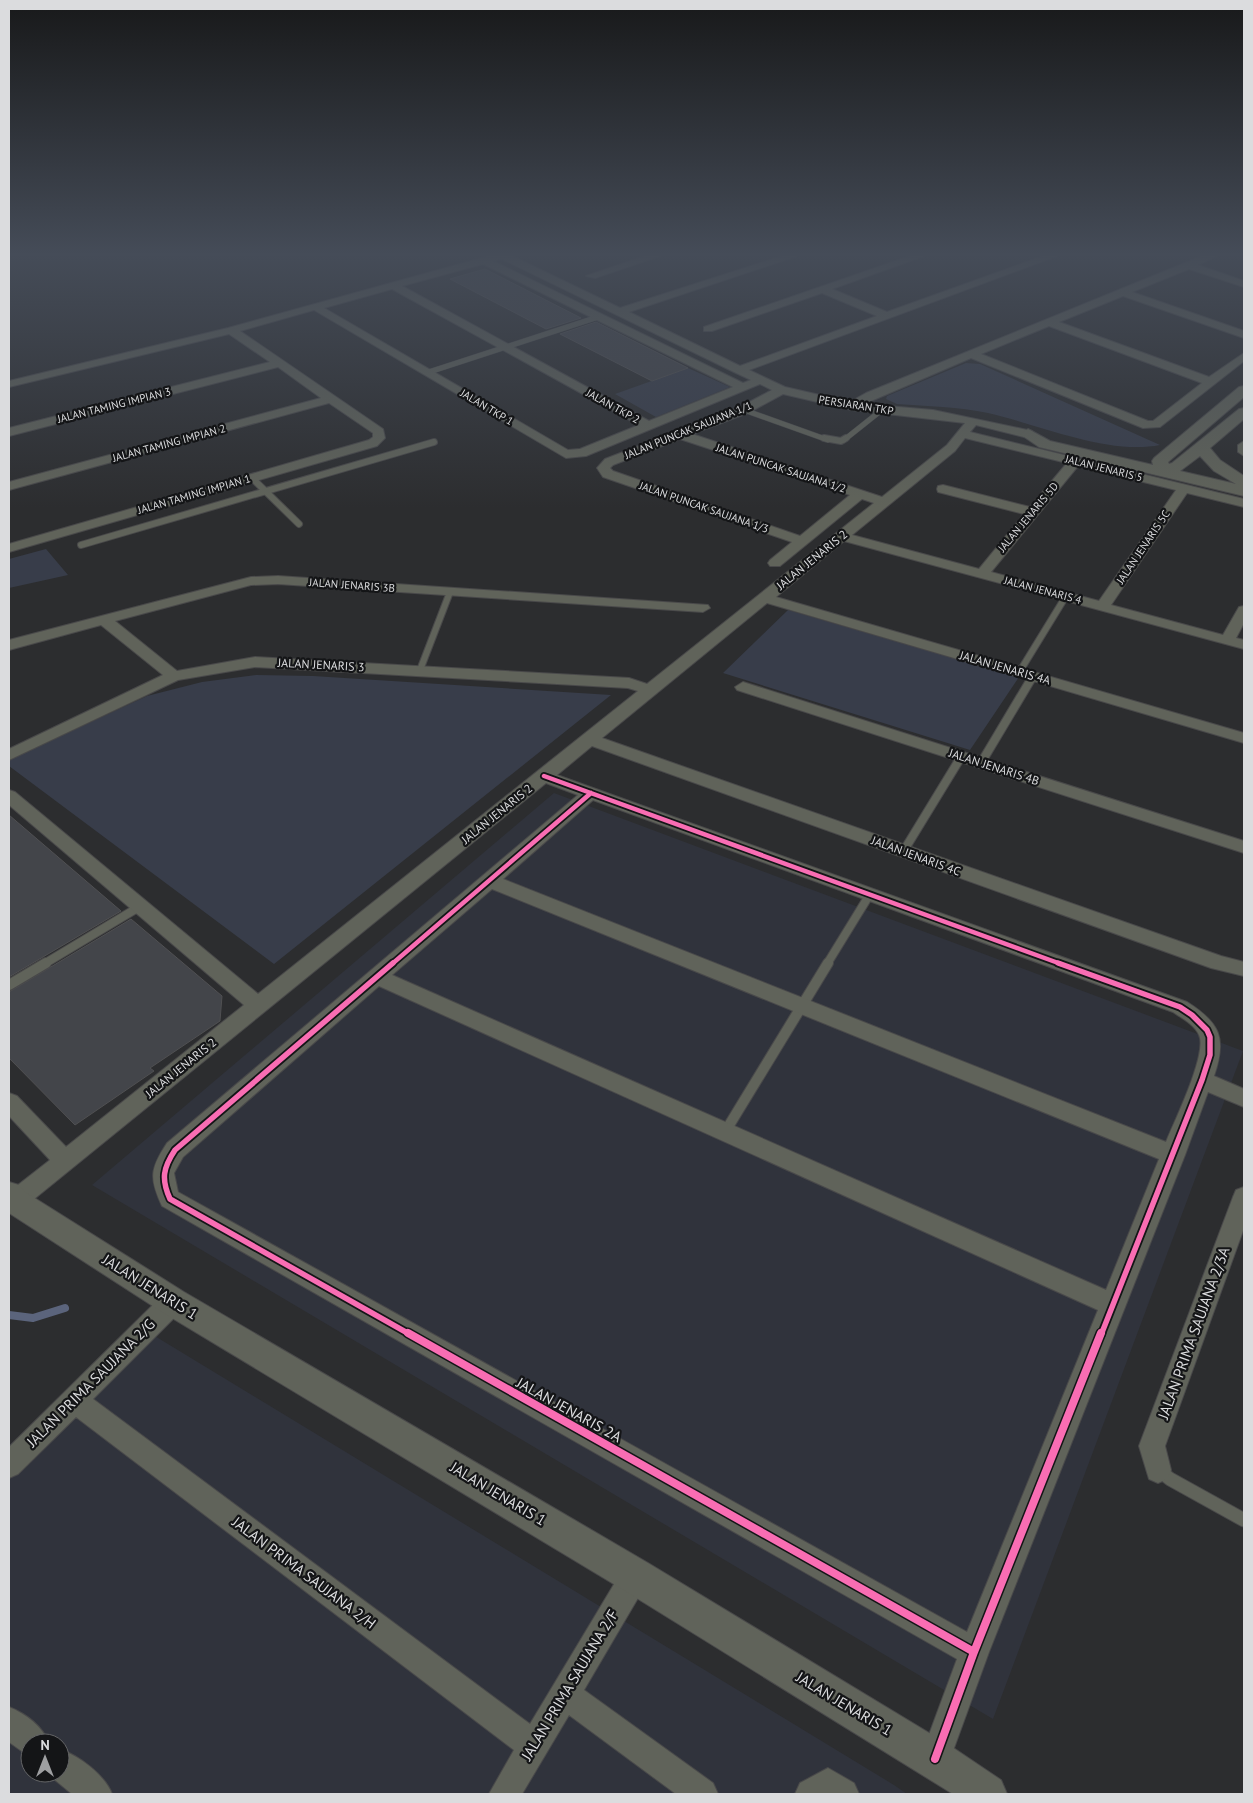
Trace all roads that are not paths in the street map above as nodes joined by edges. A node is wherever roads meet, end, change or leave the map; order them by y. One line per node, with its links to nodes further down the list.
1 (189, 340): 19 (street)
2 (244, 340): 14 (street)
3 (374, 340): 16 (street, JALAN TKP 1)
4 (492, 340): 11 (street, JALAN TKP 2)
5 (529, 340): 11 (lane)
6 (646, 340): 20 (street)
7 (677, 340): 15 (street, PERSIARAN TKP)
8 (820, 340): 15 (street)
9 (1005, 340): 12 (street)
10 (1098, 340): 18 (street)
11 (506, 348): 16 (lane); 28 (street, JALAN TKP 2)
12 (972, 354): 18 (street); 24 (street)
13 (1244, 356): 18 (street)
14 (276, 364): 23 (street); 30 (street, JALAN TAMING IMPIAN 3)
15 (738, 370): 17 (street, PERSIARAN TKP)
16 (429, 372): 28 (street, JALAN TKP 1)
17 (759, 381): 20 (street); 21 (street, PERSIARAN TKP)
18 (1211, 382)
19 (9, 384)
20 (742, 387): 28 (street)
21 (781, 390): 24 (street, PERSIARAN TKP); 26 (street, JALAN PUNCAK SAUJANA 1/1)
22 (1244, 390): 34 (street)
23 (329, 399): 40 (street, JALAN TAMING IMPIAN 1); 42 (street, JALAN TAMING IMPIAN 2)
24 (852, 406): 25 (street, PERSIARAN TKP)
25 (884, 409): 26 (lane); 29 (street, PERSIARAN TKP)
26 (744, 410): 31 (street, JALAN PUNCAK SAUJANA 1/1)
27 (1244, 412): 35 (street)
28 (649, 426)
29 (968, 428): 32 (street, PERSIARAN TKP); 37 (street, JALAN JENARIS 5); 48 (street, JALAN JENARIS 2)
30 (9, 432)
31 (678, 434): 39 (street, JALAN PUNCAK SAUJANA 1/1); 47 (street, JALAN PUNCAK SAUJANA 1/2)
32 (1028, 434): 36 (street, PERSIARAN TKP); 38 (street, PERSIARAN TKP)
33 (434, 442): 45 (lane)
34 (1180, 442): 36 (street); 38 (street)
35 (1202, 447): 38 (street); 41 (street)
36 (1122, 452): 38 (street, PERSIARAN TKP)
37 (1075, 461): 43 (street, JALAN JENARIS 5); 50 (street, JALAN JENARIS 5D)
38 (1167, 466): 41 (street, PERSIARAN TKP); 46 (street, PERSIARAN TKP)
39 (608, 474): 53 (street, JALAN PUNCAK SAUJANA 1/3)
40 (252, 478): 45 (lane); 55 (street, JALAN TAMING IMPIAN 1)
41 (1244, 482)
42 (9, 486)
43 (1184, 488): 49 (street, JALAN JENARIS 5); 61 (street, JALAN JENARIS 5C)
44 (943, 490): 50 (street)
45 (266, 491): 51 (lane); 54 (lane)
46 (1244, 491)
47 (860, 494): 48 (street, JALAN PUNCAK SAUJANA 1/2); 53 (street)
48 (884, 502): 52 (street, JALAN JENARIS 2)
49 (1244, 502)
50 (1033, 512): 57 (street, JALAN JENARIS 5D)
51 (299, 524)
52 (842, 536): 57 (street, JALAN JENARIS 4); 60 (street, JALAN JENARIS 2)
53 (801, 541): 56 (street)
54 (81, 545)
55 (9, 548)
56 (775, 562)
57 (982, 574): 59 (street, JALAN JENARIS 4)
58 (450, 592): 62 (street, JALAN JENARIS 3B); 64 (street, JALAN JENARIS 3B); 68 (lane)
59 (1066, 596): 61 (street, JALAN JENARIS 4); 69 (lane)
60 (765, 598): 69 (street, JALAN JENARIS 4A); 72 (street, JALAN JENARIS 2)
61 (1102, 606): 65 (street, JALAN JENARIS 4)
62 (703, 608)
63 (1244, 610): 65 (street)
64 (103, 619): 67 (street, JALAN JENARIS 3B); 70 (street)
65 (1227, 640): 66 (street, JALAN JENARIS 4)
66 (1244, 645)
67 (9, 646)
68 (420, 670): 70 (street, JALAN JENARIS 3); 72 (street, JALAN JENARIS 3)
69 (1026, 674): 73 (street, JALAN JENARIS 4A); 77 (lane)
70 (174, 676): 75 (street, JALAN JENARIS 3)
71 (743, 687): 76 (street, JALAN JENARIS 4B)
72 (651, 690): 74 (street, JALAN JENARIS 2)
73 (1244, 738)
74 (589, 739): 78 (street, JALAN JENARIS 2); 82 (street, JALAN JENARIS 4C)
75 (9, 755)
76 (961, 757): 77 (street, JALAN JENARIS 4B); 82 (lane)
77 (981, 763): 81 (street, JALAN JENARIS 4B)
78 (544, 776): 79 (street); 89 (street, JALAN JENARIS 2)
79 (591, 793): 83 (street); 84 (street)
80 (9, 796): 85 (street)
81 (1244, 847)
82 (903, 852): 86 (street, JALAN JENARIS 4C)
83 (488, 880): 87 (street); 90 (street)
84 (870, 894): 90 (lane); 91 (street)
85 (139, 907): 88 (lane); 89 (street)
86 (1244, 969)
87 (375, 976): 94 (street); 106 (street, JALAN JENARIS 2A)
88 (9, 985)
89 (258, 1006): 96 (street, JALAN JENARIS 2)
90 (802, 1006): 94 (lane); 95 (street)
91 (1202, 1080): 92 (street); 95 (street)
92 (1244, 1098)
93 (9, 1102): 96 (street)
94 (725, 1132): 100 (street)
95 (1174, 1155): 100 (street)
96 (65, 1161): 98 (street, JALAN JENARIS 2)
97 (1244, 1197): 103 (street, JALAN PRIMA SAUJANA 2/3A)
98 (12, 1198): 99 (street, JALAN JENARIS 1)
99 (173, 1302): 101 (street, JALAN PRIMA SAUJANA 2/G); 105 (street, JALAN JENARIS 1)
100 (1114, 1305): 106 (street)
101 (74, 1400): 102 (street, JALAN PRIMA SAUJANA 2/G); 110 (street, JALAN PRIMA SAUJANA 2/H)
102 (9, 1465)
103 (1158, 1470): 104 (lane)
104 (1244, 1520)
105 (635, 1576): 107 (street, JALAN PRIMA SAUJANA 2/F); 111 (street, JALAN JENARIS 1)
106 (974, 1652): 111 (street)
107 (565, 1694): 110 (street, JALAN PRIMA SAUJANA 2/F); 115 (street)
108 (9, 1722): 109 (street)
109 (22, 1733)
110 (534, 1746): 114 (street, JALAN PRIMA SAUJANA 2/F)
111 (935, 1759): 118 (street, JALAN JENARIS 1)
112 (70, 1772): 113 (street)
113 (96, 1794)
114 (505, 1794)
115 (702, 1794)
116 (811, 1794): 117 (street)
117 (843, 1794)
118 (987, 1794)

